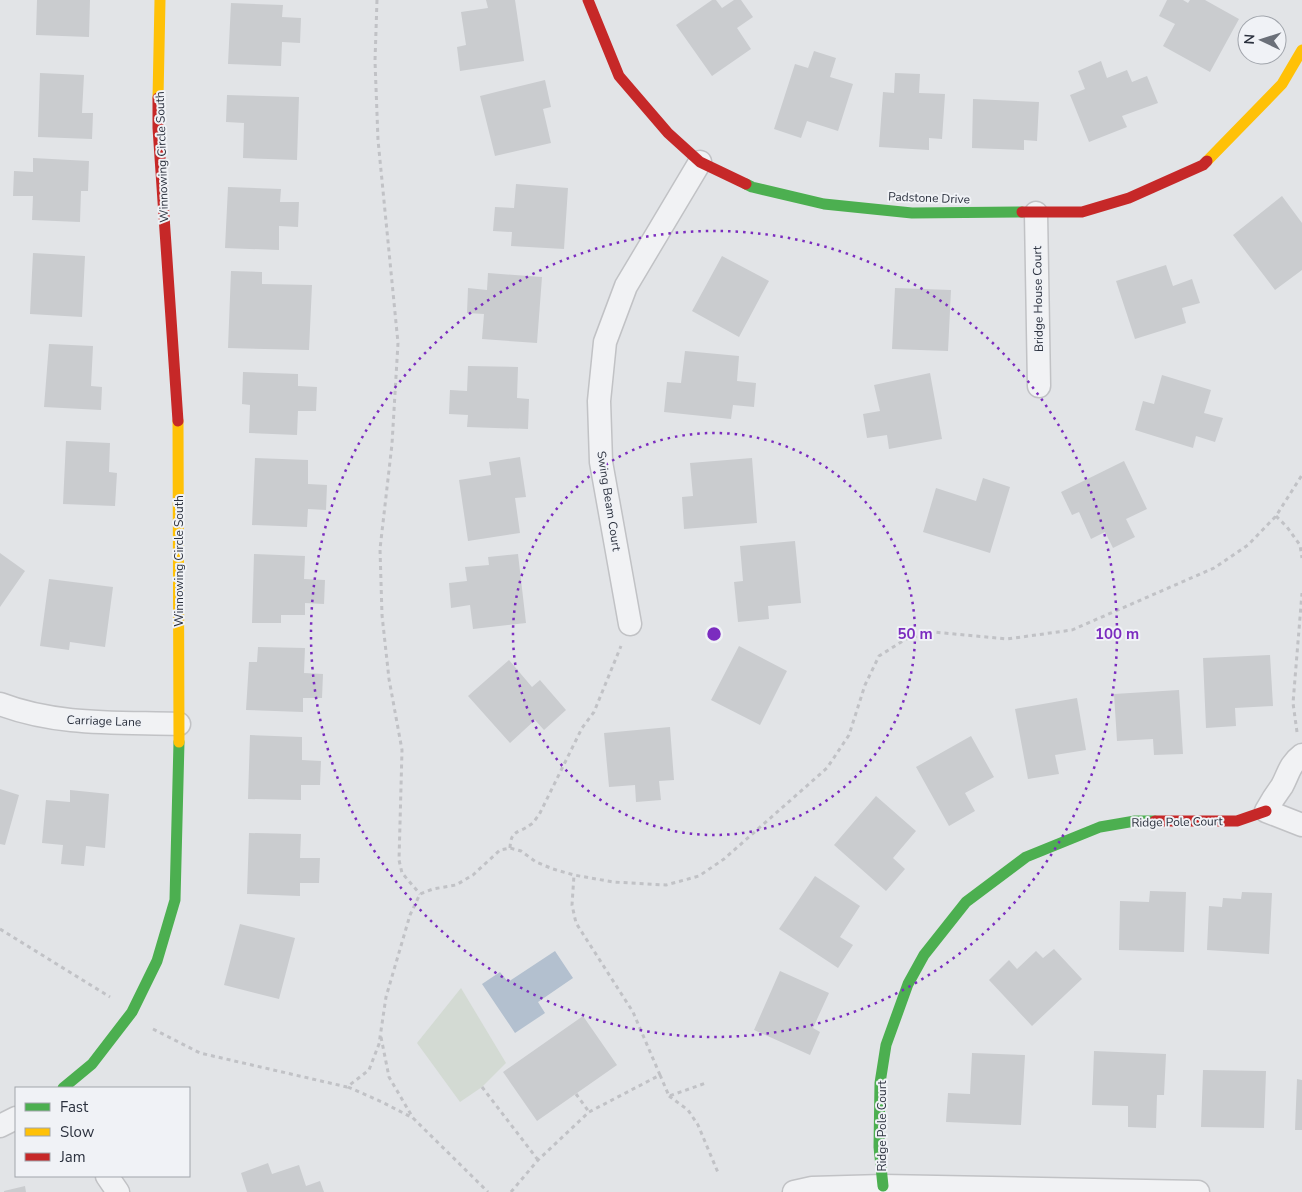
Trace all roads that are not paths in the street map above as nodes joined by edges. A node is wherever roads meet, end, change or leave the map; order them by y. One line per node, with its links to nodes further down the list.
1 (160, 0): 9 (street, Winnowing Circle South)
2 (588, 0): 4 (street, Padstone Drive)
3 (1302, 50): 5 (street, Padstone Drive)
4 (700, 162): 5 (street, Padstone Drive); 7 (street, Swing Beam Court)
5 (1036, 213): 6 (street, Bridge House Court)
6 (1039, 386)
7 (630, 624)
8 (0, 704): 9 (street, Carriage Lane)
9 (179, 724): 13 (street, Winnowing Circle South)
10 (1301, 746): 11 (street)
11 (1266, 811): 12 (street); 15 (street, Ridge Pole Court)
12 (1302, 825)
13 (64, 1087)
14 (108, 1177): 16 (street)
15 (883, 1186): 17 (street); 18 (street)
16 (118, 1192)
17 (794, 1192)
18 (1198, 1192)

